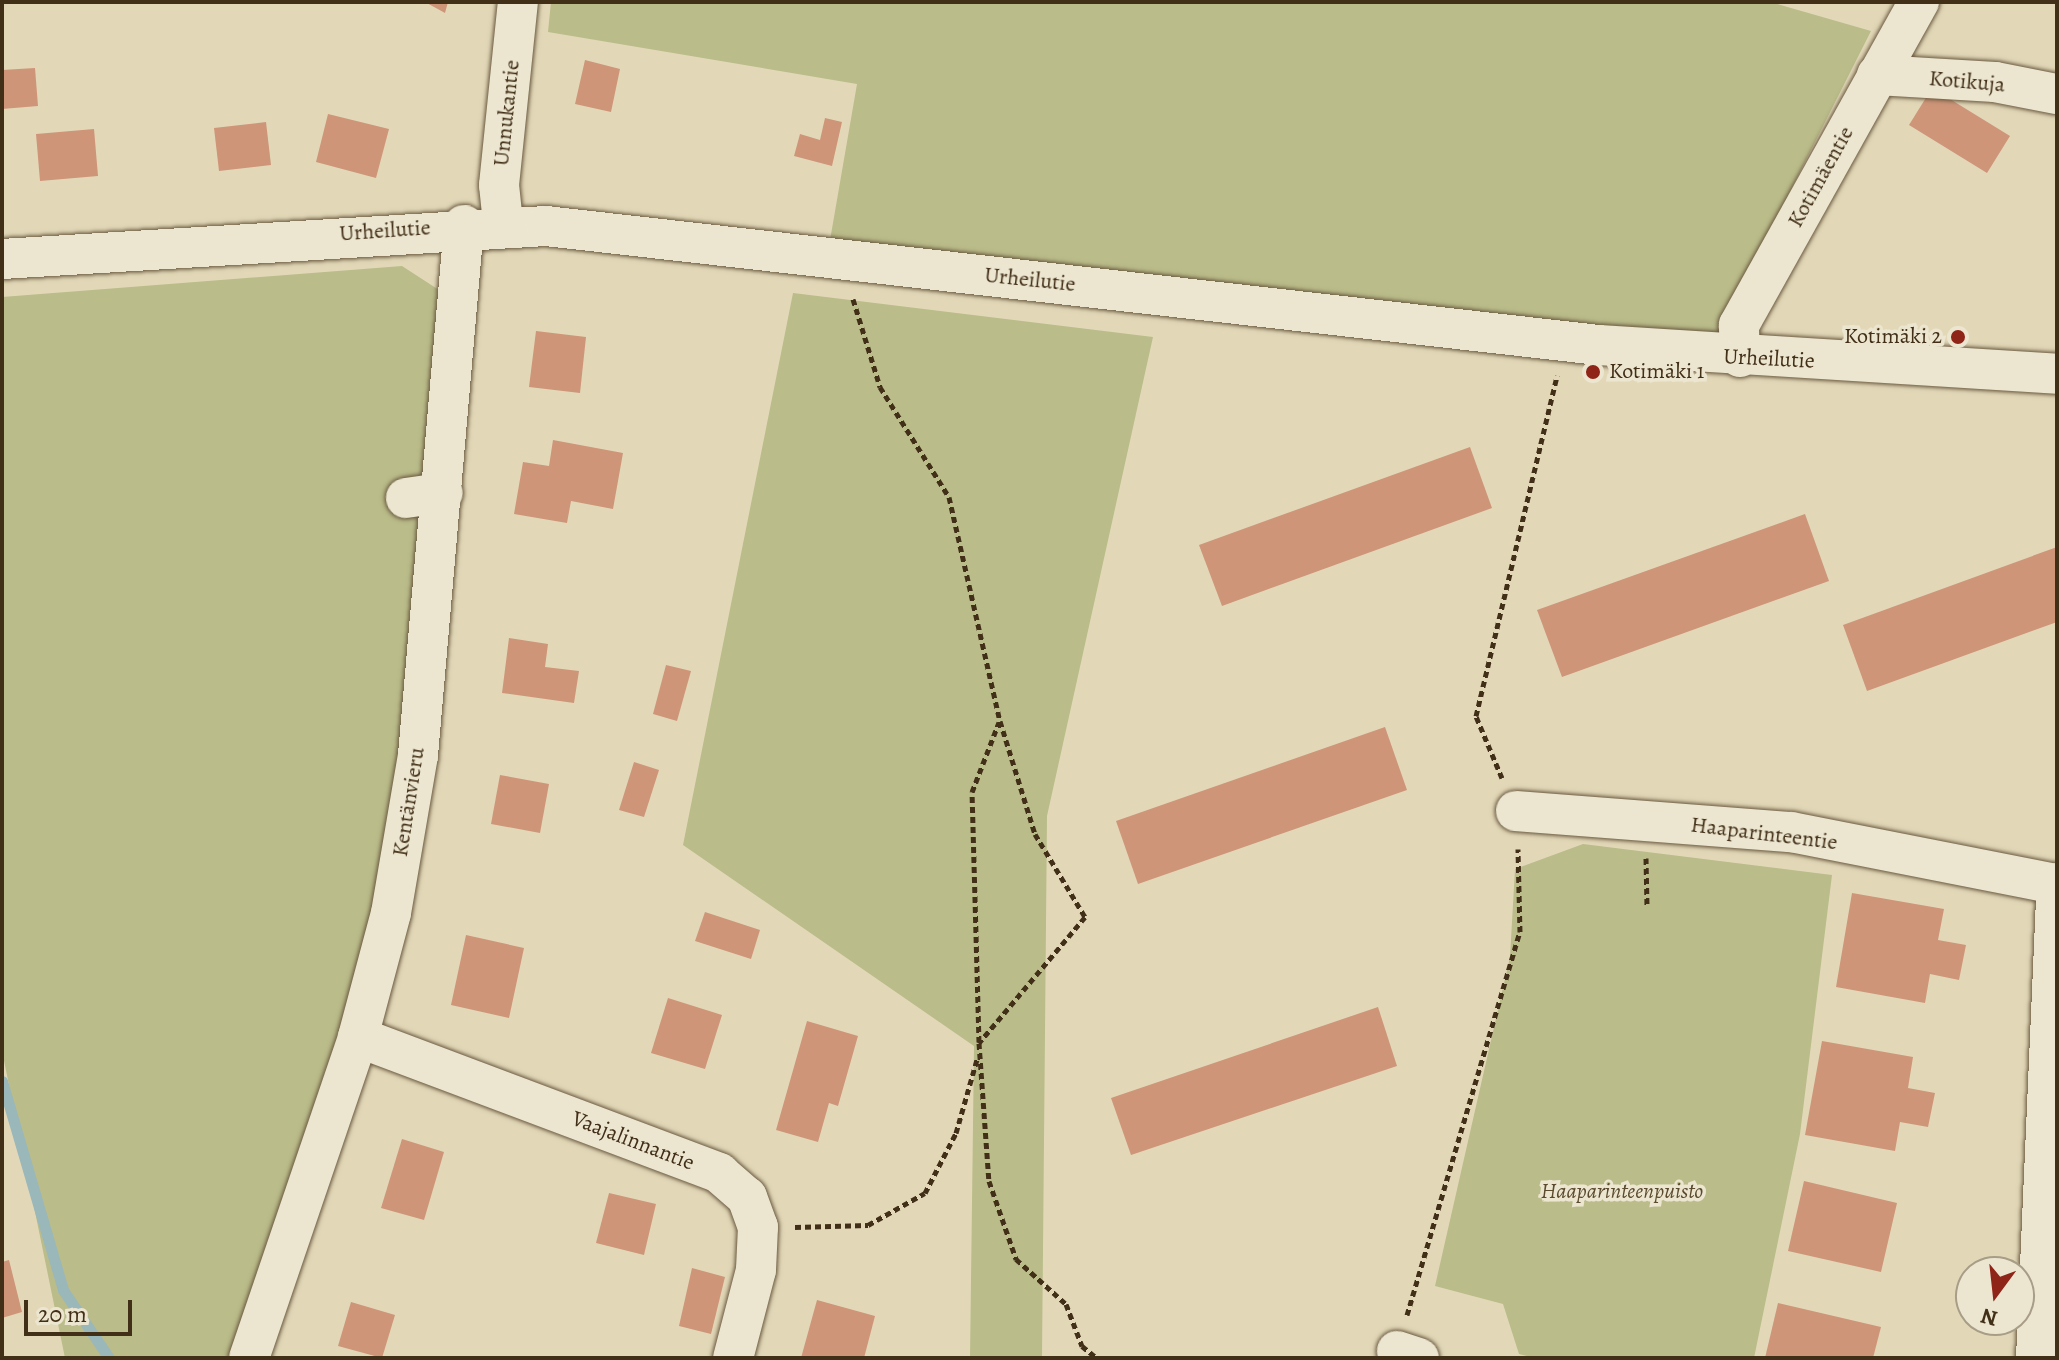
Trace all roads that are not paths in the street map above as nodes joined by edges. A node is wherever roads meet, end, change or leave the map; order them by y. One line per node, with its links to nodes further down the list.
1 (518, 2): 5 (street, Unnukantie)
2 (1919, 2): 3 (street, Kotimäentie)
3 (1877, 75): 4 (street, Kotikuja); 8 (street, Kotimäentie)
4 (2057, 94)
5 (503, 223): 6 (street, Urheilutie); 8 (street, Urheilutie)
6 (464, 225): 7 (street, Urheilutie); 12 (street, Kentänvieru)
7 (2, 259)
8 (1740, 357): 9 (street, Urheilutie)
9 (2057, 374)
10 (1516, 811): 11 (street, Haaparinteentie)
11 (2057, 884): 15 (street)
12 (358, 1037): 13 (street, Kentänvieru); 14 (street, Vaajalinnantie)
13 (249, 1358)
14 (733, 1358)
15 (2036, 1358)

